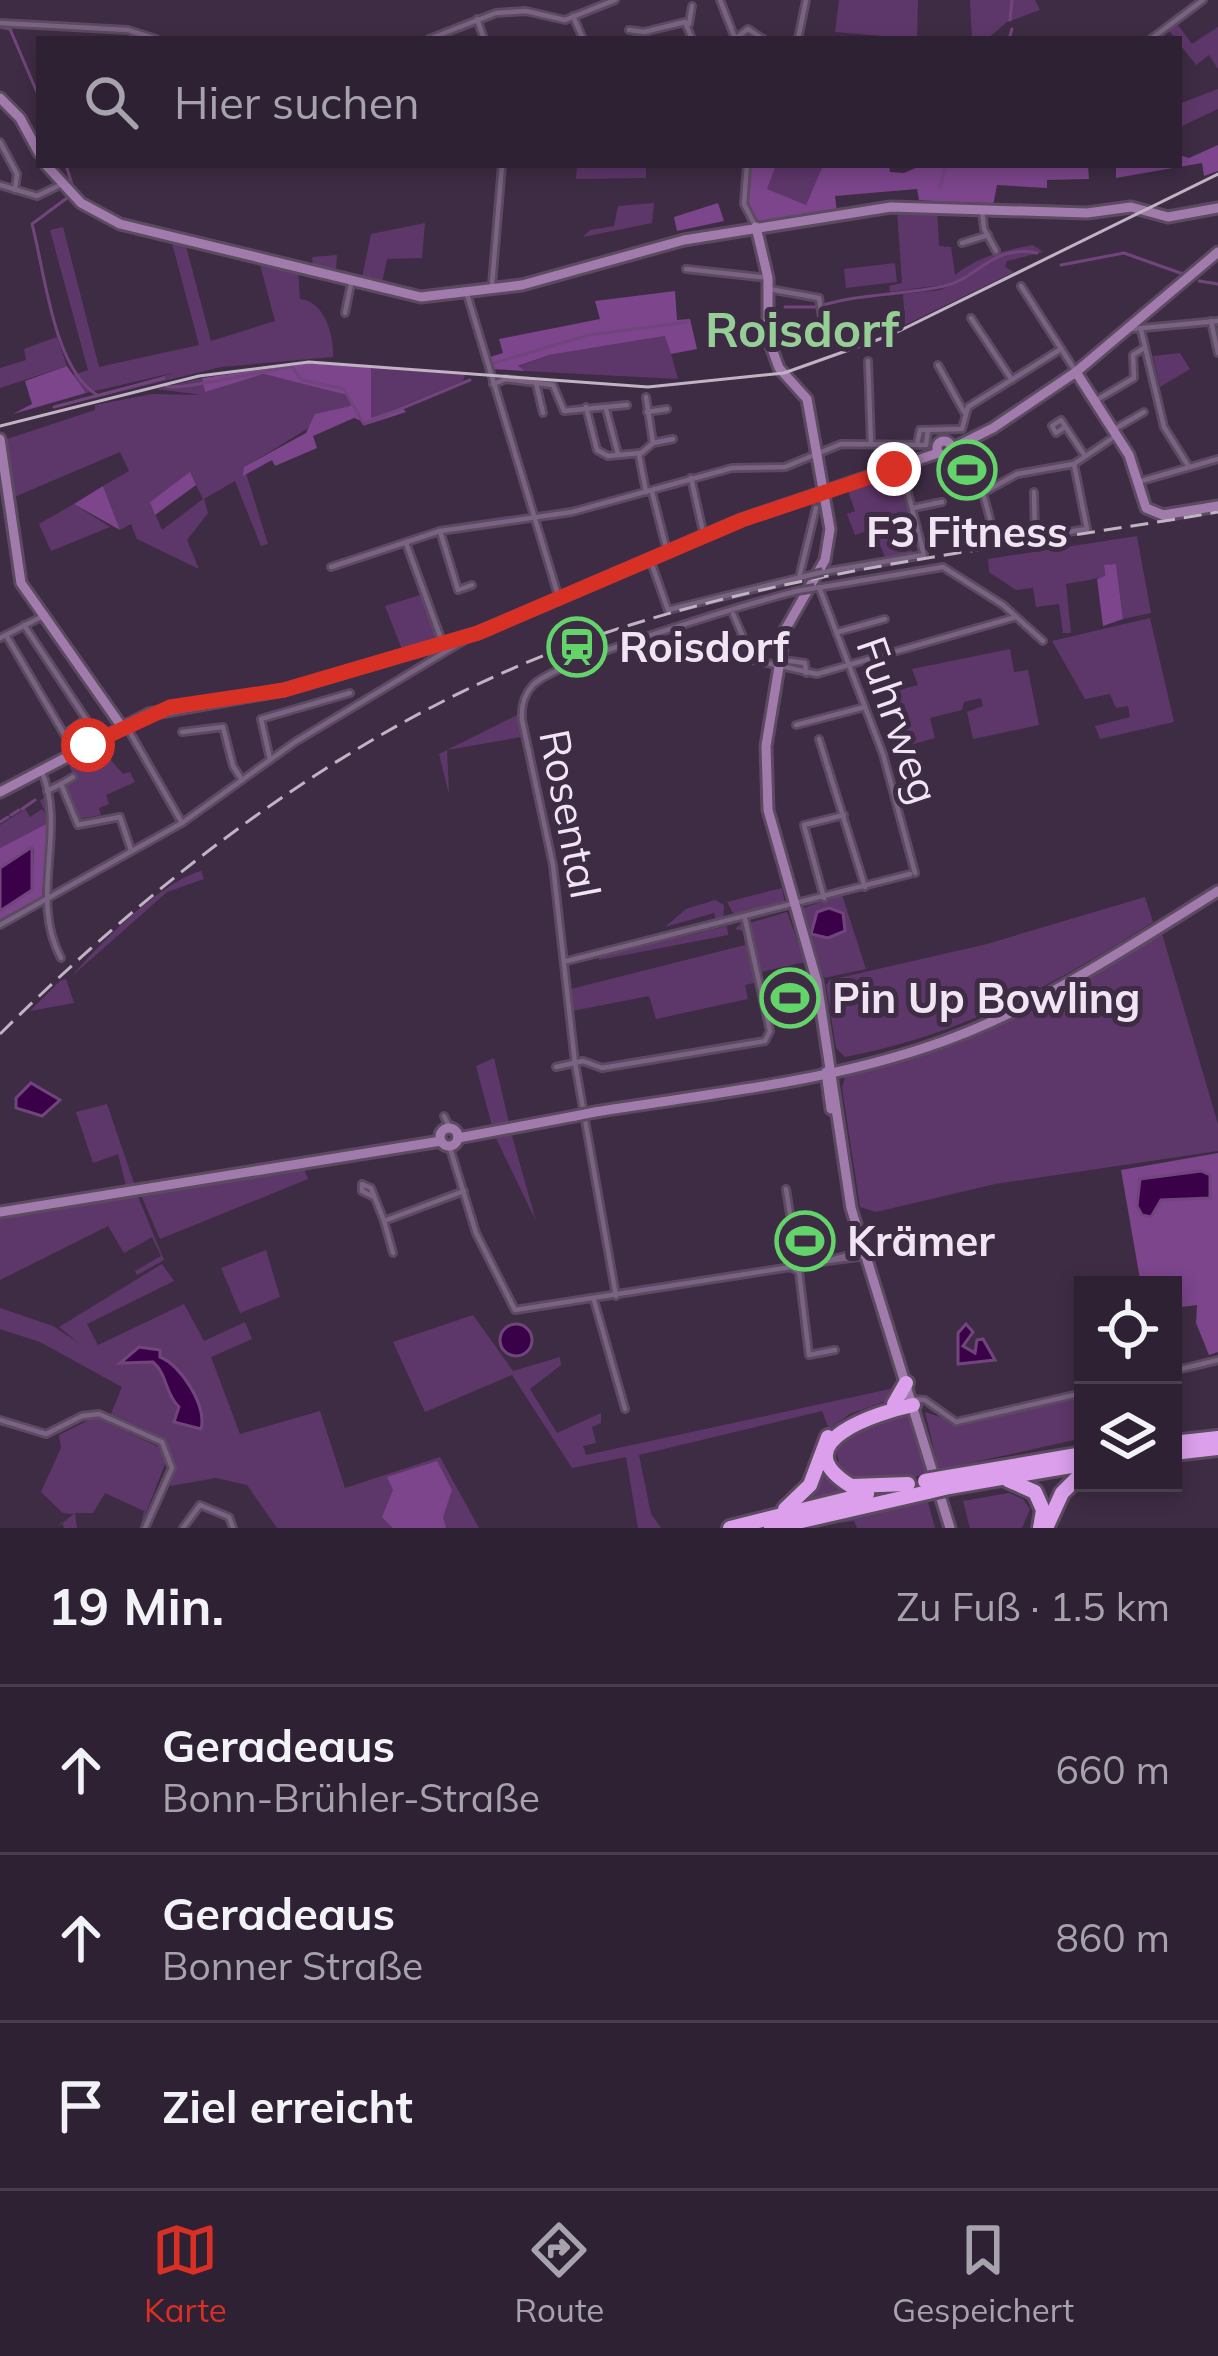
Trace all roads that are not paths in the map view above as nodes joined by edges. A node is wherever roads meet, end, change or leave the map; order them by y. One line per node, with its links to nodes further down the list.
1 (616, 0): 6 (street)
2 (720, 0): 16 (street)
3 (806, 0): 17 (street)
4 (1204, 0): 18 (street)
5 (692, 6): 9 (street)
6 (569, 18): 7 (street); 14 (street)
7 (477, 19): 12 (street); 13 (street)
8 (0, 23): 11 (street)
9 (689, 24): 10 (street); 15 (street)
10 (629, 30)
11 (146, 36)
12 (435, 36)
13 (483, 36)
14 (581, 36)
15 (691, 36)
16 (734, 36)
17 (799, 36)
18 (1155, 36)
19 (0, 98): 21 (street)
20 (0, 142): 27 (street)
21 (36, 148)
22 (48, 168): 25 (street)
23 (502, 168): 38 (street)
24 (747, 168): 30 (street)
25 (61, 184): 27 (street); 36 (street)
26 (0, 185): 27 (street)
27 (15, 190)
28 (1218, 208): 29 (street)
29 (982, 209): 30 (street); 31 (street)
30 (757, 227): 37 (street); 38 (street)
31 (988, 235): 32 (street); 33 (street)
32 (962, 243)
33 (996, 251)
34 (1218, 252): 44 (street)
35 (686, 268): 37 (street)
36 (351, 283): 40 (street); 41 (street)
37 (768, 283): 45 (street); 74 (street)
38 (492, 286): 40 (street)
39 (1021, 286): 47 (street)
40 (466, 291): 54 (street)
41 (345, 314)
42 (971, 317): 52 (street)
43 (1215, 321): 44 (street); 48 (street)
44 (1136, 330): 46 (street); 51 (street)
45 (826, 343)
46 (1144, 348): 56 (street); 80 (street)
47 (1061, 349): 51 (street); 52 (street)
48 (1218, 353)
49 (868, 361): 71 (street)
50 (938, 365): 62 (street)
51 (1076, 372): 56 (street); 72 (street)
52 (1012, 380): 62 (street)
53 (536, 383): 54 (street); 58 (street); 64 (street)
54 (493, 384): 90 (street)
55 (646, 397): 61 (street)
56 (1095, 401): 67 (street)
57 (627, 405): 59 (street)
58 (586, 407): 59 (street); 75 (street)
59 (606, 409): 75 (street)
60 (667, 409): 61 (street)
61 (647, 412): 70 (street)
62 (964, 412): 66 (street)
63 (1144, 412): 67 (street)
64 (543, 413)
65 (1065, 427): 76 (street)
66 (928, 430): 72 (street); 72 (street)
67 (1115, 432): 76 (street); 82 (street)
68 (0, 439): 103 (street)
69 (673, 439): 70 (street)
70 (652, 443): 73 (street)
71 (871, 444): 72 (street); 74 (street)
72 (921, 449): 79 (street)
73 (640, 453): 75 (street); 83 (street)
74 (820, 453): 81 (street); 85 (street)
75 (618, 454)
76 (1085, 457): 78 (street)
77 (1218, 459): 80 (street)
78 (1075, 464): 84 (street); 91 (street)
79 (901, 466): 85 (street); 89 (street)
80 (1189, 467): 82 (street)
81 (691, 478): 83 (street); 93 (street)
82 (1138, 482): 88 (street)
83 (649, 491): 90 (street); 95 (street)
84 (1034, 492)
85 (815, 494): 87 (street); 93 (street)
86 (941, 502): 89 (street)
87 (820, 506): 98 (street); 114 (street)
88 (1218, 506)
89 (913, 508): 98 (street, bridge)
90 (533, 516): 92 (street); 101 (street)
91 (991, 523)
92 (440, 531): 94 (street); 99 (street)
93 (704, 536): 95 (street)
94 (406, 543): 97 (street); 111 (street)
95 (667, 551): 96 (street)
96 (650, 559): 98 (street); 101 (street)
97 (331, 567)
98 (803, 577)
99 (472, 586)
100 (817, 588): 102 (street, bridge); 104 (street); 107 (street, Fuhrweg)
101 (559, 600): 108 (street)
102 (731, 613): 114 (street); 148 (street, Rosental)
103 (41, 617): 106 (street); 119 (street)
104 (1016, 617): 110 (street); 113 (street)
105 (885, 619): 107 (street)
106 (24, 625): 109 (street); 125 (street)
107 (837, 633): 113 (street, Fuhrweg)
108 (469, 636): 111 (street); 120 (street)
109 (3, 637): 125 (street)
110 (1043, 641)
111 (443, 644): 121 (street)
112 (790, 661): 115 (street)
113 (850, 665): 115 (street); 118 (street, Fuhrweg)
114 (778, 668): 115 (street); 144 (street)
115 (806, 673)
116 (350, 693): 117 (street)
117 (339, 696): 120 (street); 130 (street)
118 (865, 707): 122 (street); 140 (street, Fuhrweg)
119 (114, 710): 121 (street); 123 (street)
120 (348, 711): 130 (street)
121 (149, 714): 123 (street)
122 (796, 725)
123 (124, 726): 126 (street); 128 (street)
124 (182, 731): 133 (street)
125 (64, 734): 129 (street)
126 (100, 738): 128 (street); 129 (street)
127 (819, 739): 137 (street)
128 (131, 741): 138 (street)
129 (74, 752): 131 (street)
130 (270, 759): 133 (street)
131 (40, 770): 135 (street); 136 (street)
132 (73, 778): 134 (street)
133 (242, 780): 138 (street)
134 (61, 784): 136 (street); 139 (street)
135 (2, 791)
136 (47, 791): 142 (street)
137 (844, 814): 140 (street); 143 (street)
138 (182, 823): 139 (street)
139 (131, 850): 142 (street)
140 (865, 887): 143 (street)
141 (1218, 891): 151 (street)
142 (44, 897): 146 (street); 147 (street)
143 (824, 898): 144 (street)
144 (793, 907): 145 (street); 151 (street)
145 (745, 920): 148 (street); 149 (street)
146 (0, 925)
147 (61, 958)
148 (566, 962): 149 (street)
149 (575, 1063): 150 (street); 166 (street)
150 (556, 1066)
151 (829, 1071): 152 (street, bridge); 158 (street)
152 (449, 1137): 154 (street); 156 (street)
153 (786, 1189): 161 (street)
154 (464, 1191): 157 (street); 167 (street)
155 (374, 1197): 157 (street)
156 (0, 1212)
157 (384, 1221): 159 (street)
158 (859, 1236): 160 (street); 162 (street)
159 (393, 1253)
160 (850, 1257): 162 (street); 162 (street); 163 (street)
161 (797, 1258): 163 (street); 164 (street)
162 (866, 1258): 171 (street)
163 (805, 1264): 165 (street)
164 (791, 1267): 165 (street); 166 (street)
165 (800, 1272): 168 (street)
166 (616, 1296): 167 (street)
167 (595, 1300): 175 (street)
168 (836, 1350)
169 (1218, 1360): 170 (street)
170 (1182, 1369)
171 (906, 1383): 173 (highway); 174 (street)
172 (1074, 1395): 174 (street)
173 (893, 1404): 174 (highway); 188 (highway)
174 (921, 1406): 186 (highway); 194 (street)
175 (625, 1409)
176 (0, 1420): 190 (street)
177 (1218, 1438): 178 (highway)
178 (1182, 1442)
179 (1218, 1448): 180 (highway)
180 (1182, 1452)
181 (1074, 1456): 184 (highway)
182 (1074, 1469): 185 (highway)
183 (1074, 1479): 195 (highway)
184 (949, 1482): 185 (highway); 187 (highway, bridge)
185 (979, 1482): 195 (highway)
186 (908, 1484): 187 (highway); 188 (highway)
187 (926, 1486): 188 (highway)
188 (771, 1522): 193 (highway)
189 (184, 1526): 191 (street); 192 (street)
190 (145, 1528)
191 (195, 1528)
192 (233, 1528)
193 (730, 1528)
194 (950, 1528)
195 (1043, 1528)

